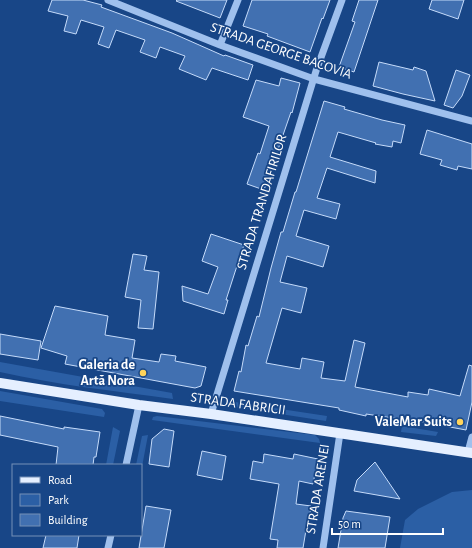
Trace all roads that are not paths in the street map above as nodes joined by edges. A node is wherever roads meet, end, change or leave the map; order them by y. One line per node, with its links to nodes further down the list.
1 (108, 0): 4 (street, STRADA GEORGE BACOVIA)
2 (238, 0): 4 (street)
3 (342, 0): 5 (street, STRADA TRANDAFIRILOR)
4 (220, 45): 5 (street, STRADA GEORGE BACOVIA)
5 (314, 79): 6 (street, STRADA GEORGE BACOVIA); 9 (street, STRADA TRANDAFIRILOR)
6 (472, 121)
7 (0, 383): 8 (main road, STRADA FABRICII)
8 (139, 405): 9 (main road, STRADA FABRICII); 13 (street)
9 (211, 414): 10 (main road, STRADA FABRICII)
10 (340, 433): 12 (main road, STRADA FABRICII); 16 (street, STRADA ARENEI)
11 (472, 437): 12 (street)
12 (470, 452)
13 (126, 464)
14 (111, 536): 15 (street)
15 (108, 548)
16 (323, 548)

